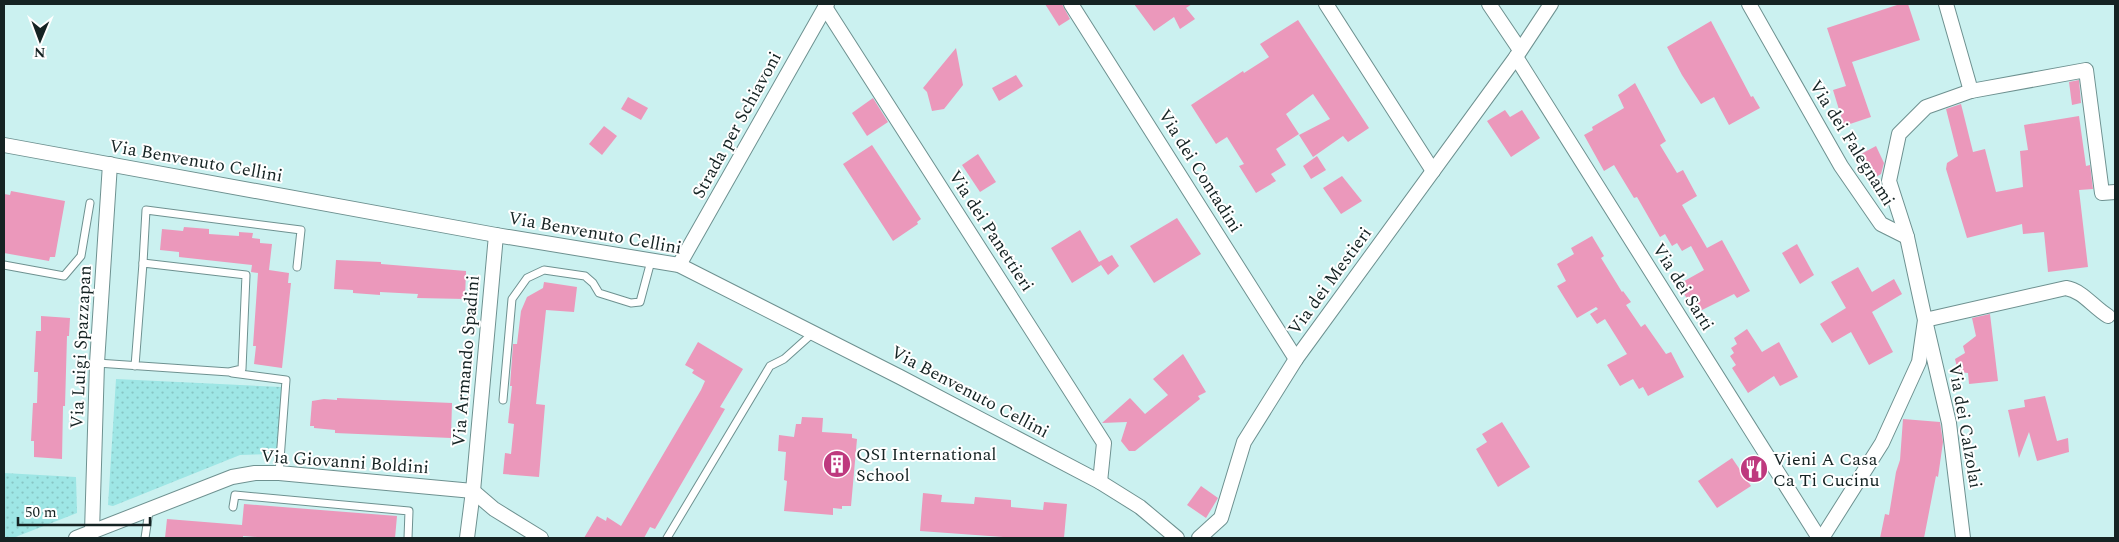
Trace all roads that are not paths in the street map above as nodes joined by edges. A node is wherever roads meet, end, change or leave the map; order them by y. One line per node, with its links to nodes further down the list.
1 (1071, 4): 25 (street, Via dei Contadini)
2 (1326, 4): 12 (street)
3 (1489, 4): 8 (street, Via dei Sarti)
4 (1551, 4): 8 (street)
5 (1749, 4): 16 (street, Via dei Falegnami)
6 (1946, 4): 9 (street)
7 (826, 5): 20 (street, Strada per Schiavoni); 31 (street, Via dei Panettieri)
8 (1518, 53): 12 (street, Via dei Mestieri); 44 (street, Via dei Sarti)
9 (1970, 91): 13 (street); 16 (street)
10 (4, 145): 11 (street, Via Benvenuto Cellini)
11 (110, 164): 15 (street, Via Benvenuto Cellini); 26 (street, Via Luigi Spazzapan)
12 (1433, 171): 25 (street, Via dei Mestieri)
13 (2115, 192)
14 (90, 203): 19 (lane)
15 (496, 235): 17 (street, Via Benvenuto Cellini); 32 (street, Via Armando Spadini)
16 (1907, 237): 23 (street)
17 (651, 260): 20 (street, Via Benvenuto Cellini); 29 (lane)
18 (143, 263): 21 (lane); 27 (lane); 28 (lane)
19 (4, 265)
20 (679, 265): 24 (street, Via Benvenuto Cellini)
21 (297, 267)
22 (2108, 316): 23 (street)
23 (1925, 320): 44 (street); 45 (street, Via dei Calzolai)
24 (813, 333): 31 (street, Via Benvenuto Cellini); 41 (lane)
25 (1296, 359): 43 (street, Via dei Mestieri)
26 (97, 364): 27 (lane); 35 (street, Via Luigi Spazzapan)
27 (135, 366): 28 (lane)
28 (229, 372): 30 (lane)
29 (503, 400)
30 (279, 473): 32 (street, Via Giovanni Boldini); 34 (street, Via Giovanni Boldini)
31 (1100, 482): 42 (street, Via Benvenuto Cellini)
32 (473, 491): 39 (street, Via Armando Spadini); 40 (street)
33 (233, 507): 38 (lane)
34 (149, 511): 35 (street, Via Giovanni Boldini); 37 (lane)
35 (92, 532): 36 (street, Via Giovanni Boldini)
36 (76, 538)
37 (145, 538)
38 (408, 538)
39 (466, 538)
40 (541, 538)
41 (667, 538)
42 (1176, 538)
43 (1199, 538)
44 (1820, 538)
45 (1963, 538)

